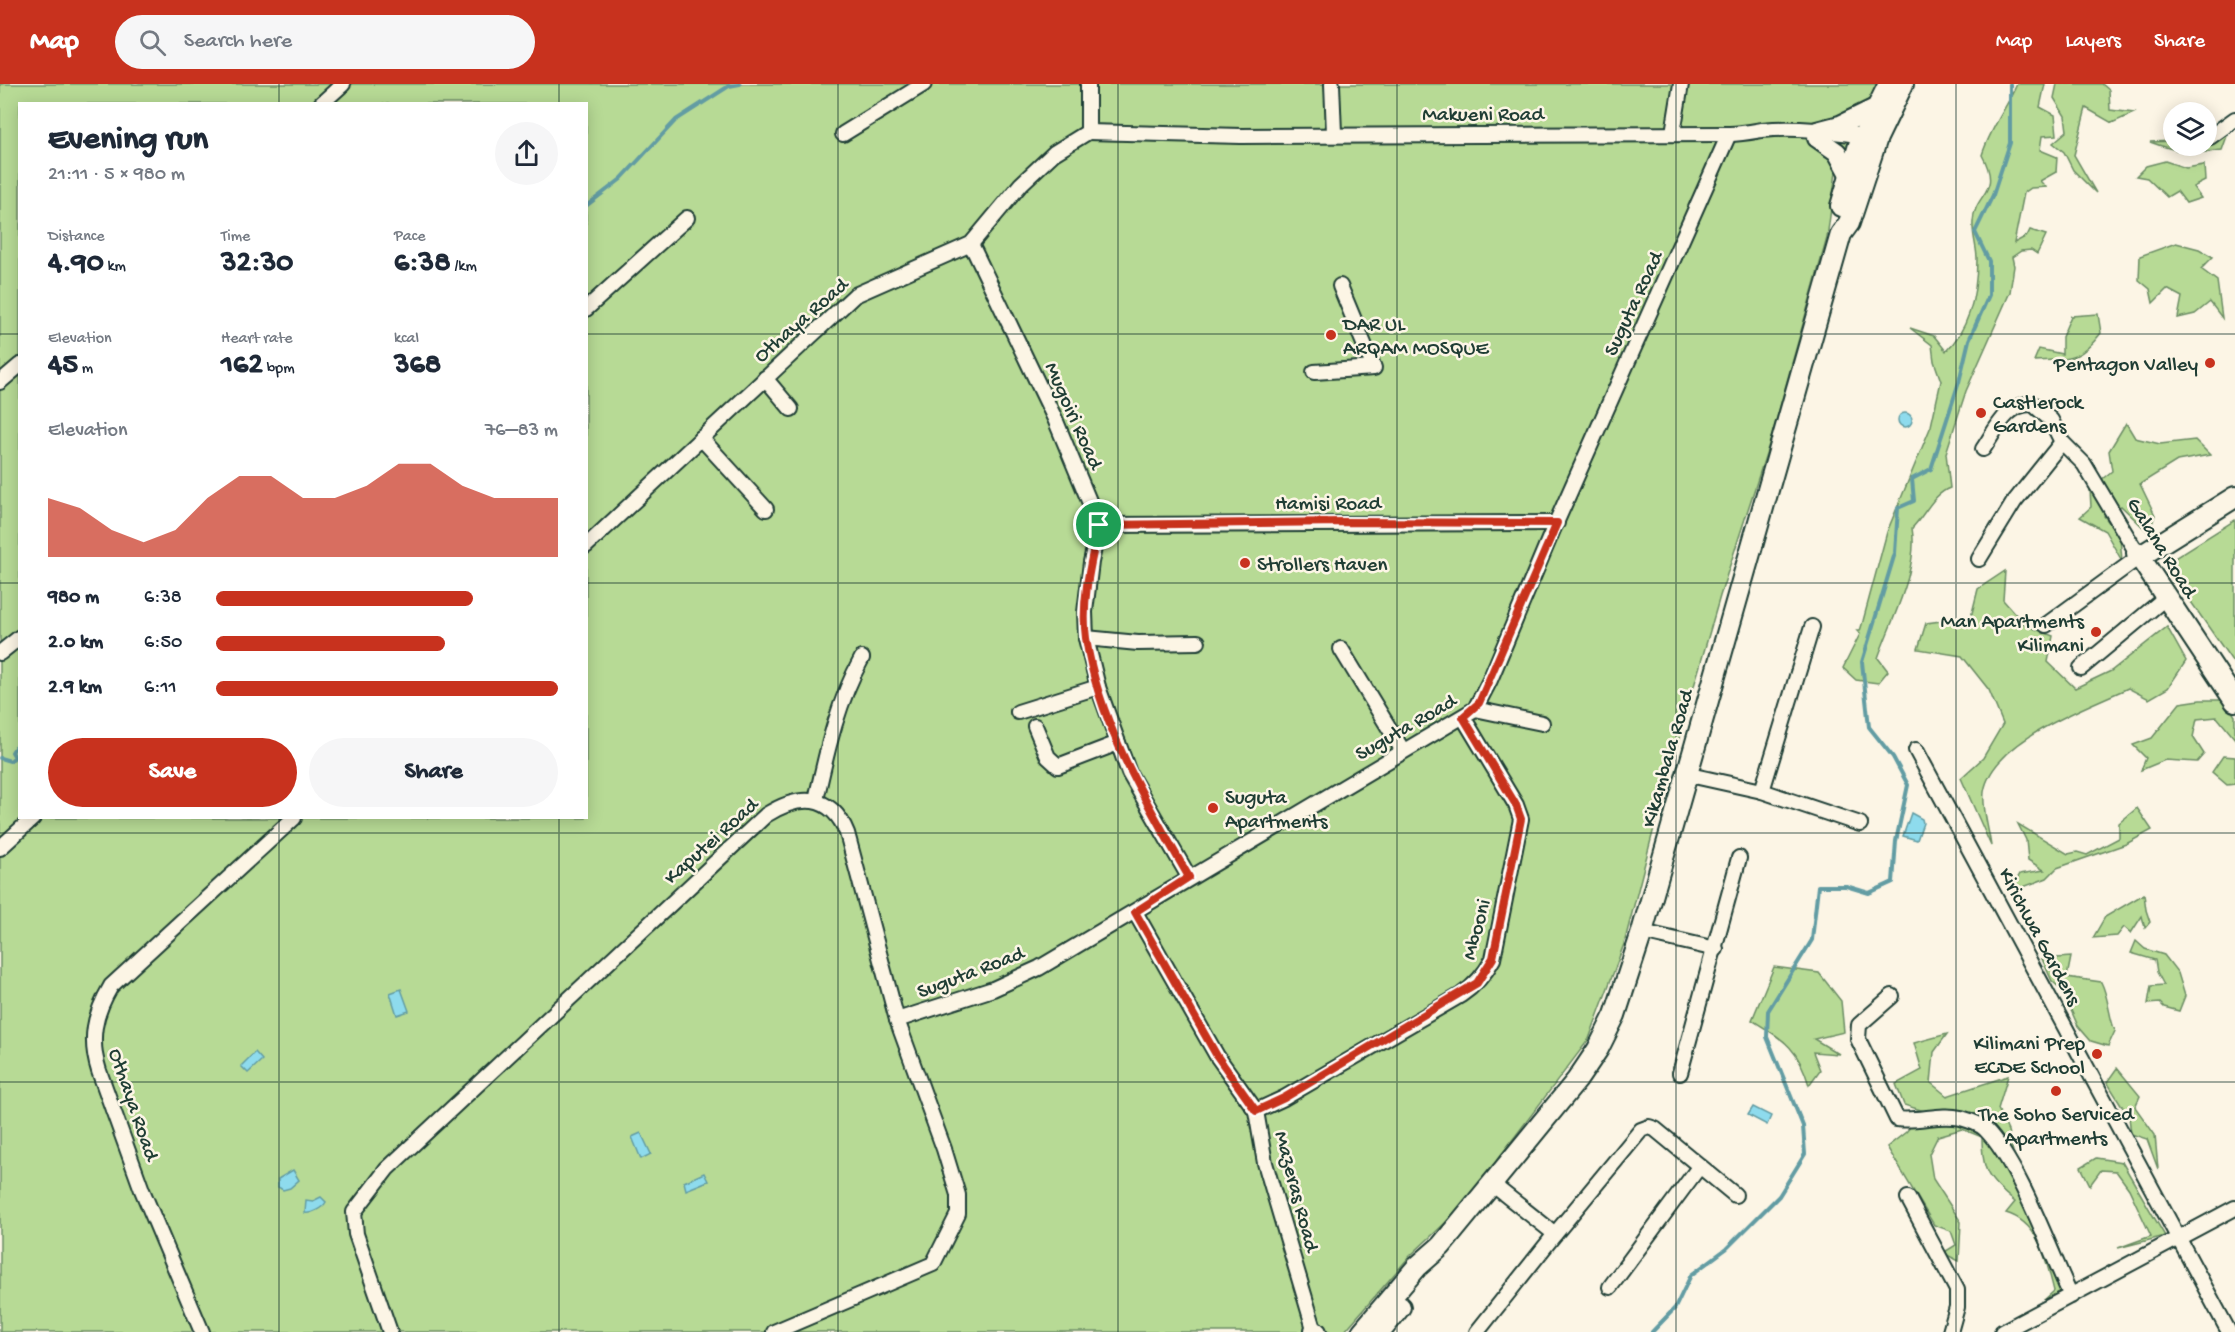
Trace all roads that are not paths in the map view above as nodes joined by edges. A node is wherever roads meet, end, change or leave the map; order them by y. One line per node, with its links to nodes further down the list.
1 (343, 84): 8 (street)
2 (924, 84): 14 (street)
3 (1088, 84): 11 (street)
4 (1332, 84): 15 (street)
5 (1681, 84): 13 (street)
6 (1889, 84): 9 (main road)
7 (1903, 84): 18 (main road)
8 (323, 102)
9 (1875, 108): 17 (street); 18 (main road)
10 (2235, 119): 12 (street)
11 (1088, 132): 15 (street, Makueni Road); 22 (street, Othaya Road)
12 (2217, 132)
13 (1673, 133): 15 (street, Makueni Road); 16 (street, Makueni Road)
14 (843, 134)
15 (1334, 134)
16 (1729, 134): 17 (street, Makueni Road); 35 (street, Suguta Road)
17 (1817, 135): 18 (street, Makueni Road); 19 (street)
18 (1868, 142): 19 (main road); 21 (main road)
19 (1850, 176): 21 (main road)
20 (687, 218): 24 (street)
21 (1841, 234): 60 (main road, Kikambala Road)
22 (971, 244): 27 (street, Othaya Road); 36 (street, Mugoiri Road)
23 (1340, 286): 26 (street)
24 (588, 307)
25 (18, 367): 28 (street)
26 (1314, 372)
27 (765, 378): 29 (street); 30 (street, Othaya Road)
28 (0, 382)
29 (791, 410)
30 (701, 438): 34 (street); 37 (street, Othaya Road)
31 (2062, 442): 32 (street, Galana Road); 38 (street, Galana Road); 39 (street)
32 (1983, 449)
33 (2235, 497): 38 (main road)
34 (766, 509)
35 (1557, 523): 36 (street, Hamisi Road); 52 (street, Suguta Road)
36 (1099, 525): 43 (street)
37 (588, 544)
38 (2138, 555): 40 (main road, Galana Road); 41 (street)
39 (1979, 559)
40 (2164, 598): 49 (street); 51 (main road, Galana Road)
41 (2046, 626)
42 (1812, 627): 61 (street)
43 (1086, 638): 45 (street); 50 (street)
44 (18, 639): 47 (street)
45 (1197, 642)
46 (1341, 649): 59 (street)
47 (0, 653)
48 (862, 658): 62 (street)
49 (2081, 668)
50 (1098, 687): 53 (street); 57 (street)
51 (2235, 701)
52 (1475, 709): 54 (street, Suguta Road); 55 (street)
53 (1018, 712)
54 (1463, 717): 59 (street, Suguta Road); 75 (street, Mbooni)
55 (1542, 723)
56 (1035, 726): 57 (street)
57 (1118, 743): 68 (street)
58 (1916, 750): 82 (street, Kirichwa Gardens)
59 (1403, 751): 68 (street, Suguta Road)
60 (1685, 774): 61 (street); 70 (main road, Kikambala Road)
61 (1762, 791): 65 (street)
62 (816, 800): 73 (street); 88 (street, Kaputei Road)
63 (32, 819): 66 (street)
64 (293, 819): 87 (street, Othaya Road)
65 (1860, 824)
66 (0, 848)
67 (1739, 858): 71 (street)
68 (1189, 877): 69 (street, Suguta Road)
69 (1135, 912): 73 (street, Suguta Road); 75 (street, Mazeras Road)
70 (1642, 932): 71 (street); 77 (main road, Kikambala Road)
71 (1716, 949): 74 (street)
72 (1892, 996): 85 (street)
73 (897, 1020): 89 (street)
74 (1680, 1073)
75 (1256, 1111): 86 (street, Mazeras Road)
76 (1699, 1167): 78 (street); 81 (street); 84 (street)
77 (1492, 1184): 81 (street); 83 (main road, Kikambala Road)
78 (1735, 1195)
79 (1908, 1198): 93 (street)
80 (2235, 1208): 82 (street)
81 (1555, 1234): 92 (street)
82 (2178, 1238): 85 (street); 95 (street, Kirichwa Gardens)
83 (1441, 1246): 90 (main road); 91 (main road)
84 (1610, 1287)
85 (2071, 1296): 94 (street)
86 (1315, 1331)
87 (202, 1332)
88 (390, 1332)
89 (774, 1332)
90 (1362, 1332)
91 (1380, 1332)
92 (1478, 1332)
93 (1950, 1332)
94 (2002, 1332)
95 (2229, 1332)

